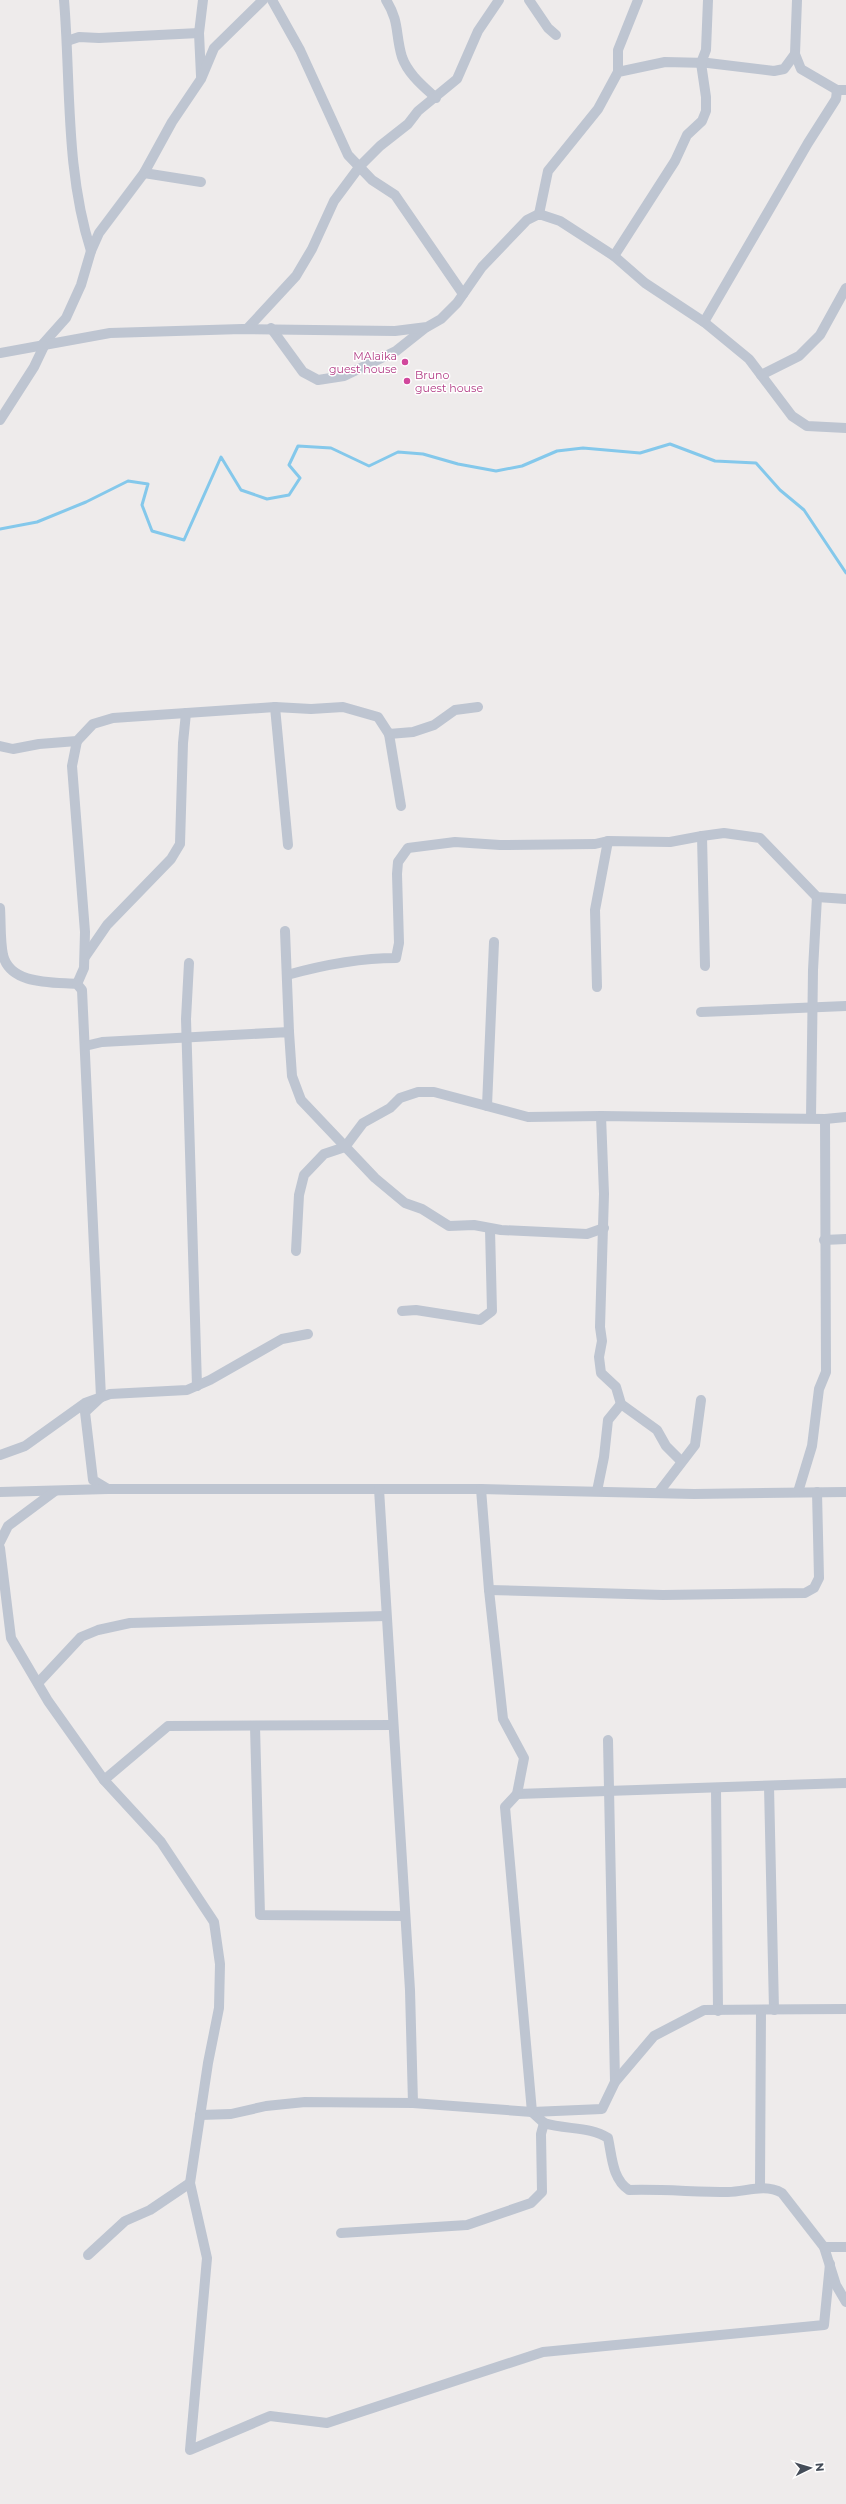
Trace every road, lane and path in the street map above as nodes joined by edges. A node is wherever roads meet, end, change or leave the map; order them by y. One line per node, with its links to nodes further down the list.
1 (64, 0): 13 (street)
2 (202, 0): 11 (street)
3 (263, 0): 17 (street)
4 (272, 0): 20 (street)
5 (386, 0): 19 (street)
6 (499, 0): 19 (street)
7 (529, 0): 12 (street)
8 (638, 0): 16 (street)
9 (708, 0): 15 (street)
10 (797, 0): 14 (street)
11 (199, 33): 13 (street); 17 (street)
12 (556, 35)
13 (67, 41): 24 (street)
14 (795, 54): 15 (street); 18 (street)
15 (701, 63): 16 (street); 25 (street)
16 (618, 72): 23 (street)
17 (201, 79): 21 (street)
18 (841, 90): 28 (street)
19 (436, 98): 20 (street)
20 (359, 167): 27 (street); 31 (street)
21 (144, 173): 22 (street); 24 (street)
22 (201, 182)
23 (539, 214): 25 (street); 27 (street)
24 (91, 251): 32 (street)
25 (614, 256): 28 (street)
26 (846, 288): 34 (street)
27 (464, 294): 29 (street)
28 (704, 322): 34 (street)
29 (427, 327): 30 (street); 30 (street)
30 (271, 328): 31 (street)
31 (247, 329): 32 (street)
32 (43, 346): 33 (street); 35 (street)
33 (0, 353)
34 (761, 375): 36 (street)
35 (0, 420)
36 (846, 428)
37 (275, 707): 39 (street); 40 (street); 46 (street)
38 (478, 707): 40 (street)
39 (186, 713): 41 (street); 52 (street)
40 (389, 734): 43 (street)
41 (77, 741): 42 (street); 52 (street)
42 (0, 746)
43 (401, 806)
44 (702, 836): 45 (street); 47 (street); 54 (street)
45 (608, 841): 55 (street); 57 (street)
46 (288, 845)
47 (817, 897): 48 (street); 58 (street)
48 (846, 899)
49 (0, 908): 56 (street)
50 (285, 931): 55 (street)
51 (494, 942): 64 (street)
52 (85, 957): 56 (street)
53 (189, 963): 62 (street)
54 (705, 966)
55 (287, 975): 61 (street)
56 (77, 984): 63 (street)
57 (597, 987)
58 (814, 1006): 59 (street); 60 (street); 67 (street)
59 (846, 1006)
60 (701, 1012)
61 (288, 1032): 62 (street); 69 (street)
62 (187, 1036): 63 (street); 77 (street)
63 (85, 1046): 78 (street)
64 (487, 1106): 65 (street); 69 (street)
65 (601, 1116): 67 (street); 70 (street)
66 (846, 1117): 68 (street)
67 (811, 1118): 68 (street)
68 (825, 1119): 73 (street)
69 (345, 1147): 71 (street); 74 (street)
70 (604, 1228): 71 (street); 80 (street)
71 (490, 1229): 75 (street)
72 (846, 1239): 73 (street)
73 (824, 1240): 90 (street)
74 (296, 1251)
75 (402, 1311)
76 (308, 1334): 77 (street)
77 (197, 1386): 78 (street)
78 (101, 1398): 81 (street); 83 (street)
79 (701, 1400): 82 (street)
80 (621, 1404): 82 (street); 87 (street)
81 (0, 1455)
82 (681, 1461): 89 (street)
83 (108, 1489): 84 (street); 86 (street)
84 (378, 1489): 85 (street); 96 (street)
85 (481, 1489): 87 (street); 95 (street)
86 (55, 1491): 88 (street); 93 (street)
87 (597, 1491): 89 (street)
88 (0, 1492)
89 (659, 1492): 90 (street)
90 (798, 1492): 91 (street)
91 (817, 1492): 92 (street); 95 (street)
92 (846, 1492)
93 (0, 1542)
94 (0, 1548): 97 (street)
95 (489, 1590): 106 (street)
96 (386, 1616): 97 (street); 98 (street)
97 (38, 1683): 101 (street)
98 (393, 1725): 99 (street); 107 (street)
99 (255, 1726): 101 (street); 107 (street)
100 (608, 1740): 105 (street)
101 (104, 1780): 115 (street)
102 (846, 1783): 103 (street)
103 (769, 1786): 104 (street); 110 (street)
104 (716, 1788): 105 (street); 111 (street)
105 (610, 1792): 106 (street); 112 (street)
106 (518, 1794): 114 (street)
107 (405, 1916): 113 (street)
108 (846, 2009): 110 (street)
109 (760, 2010): 110 (street); 111 (street); 118 (street)
110 (774, 2010)
111 (718, 2011): 112 (street)
112 (615, 2082): 114 (street)
113 (413, 2103): 114 (street); 115 (street)
114 (532, 2112): 116 (street)
115 (200, 2115): 117 (street)
116 (544, 2123): 118 (street); 119 (street)
117 (190, 2183): 122 (street); 123 (street)
118 (760, 2187): 120 (street)
119 (341, 2233)
120 (824, 2246): 121 (street); 123 (street)
121 (846, 2247)
122 (88, 2255)
123 (830, 2264): 124 (street)
124 (846, 2302)

